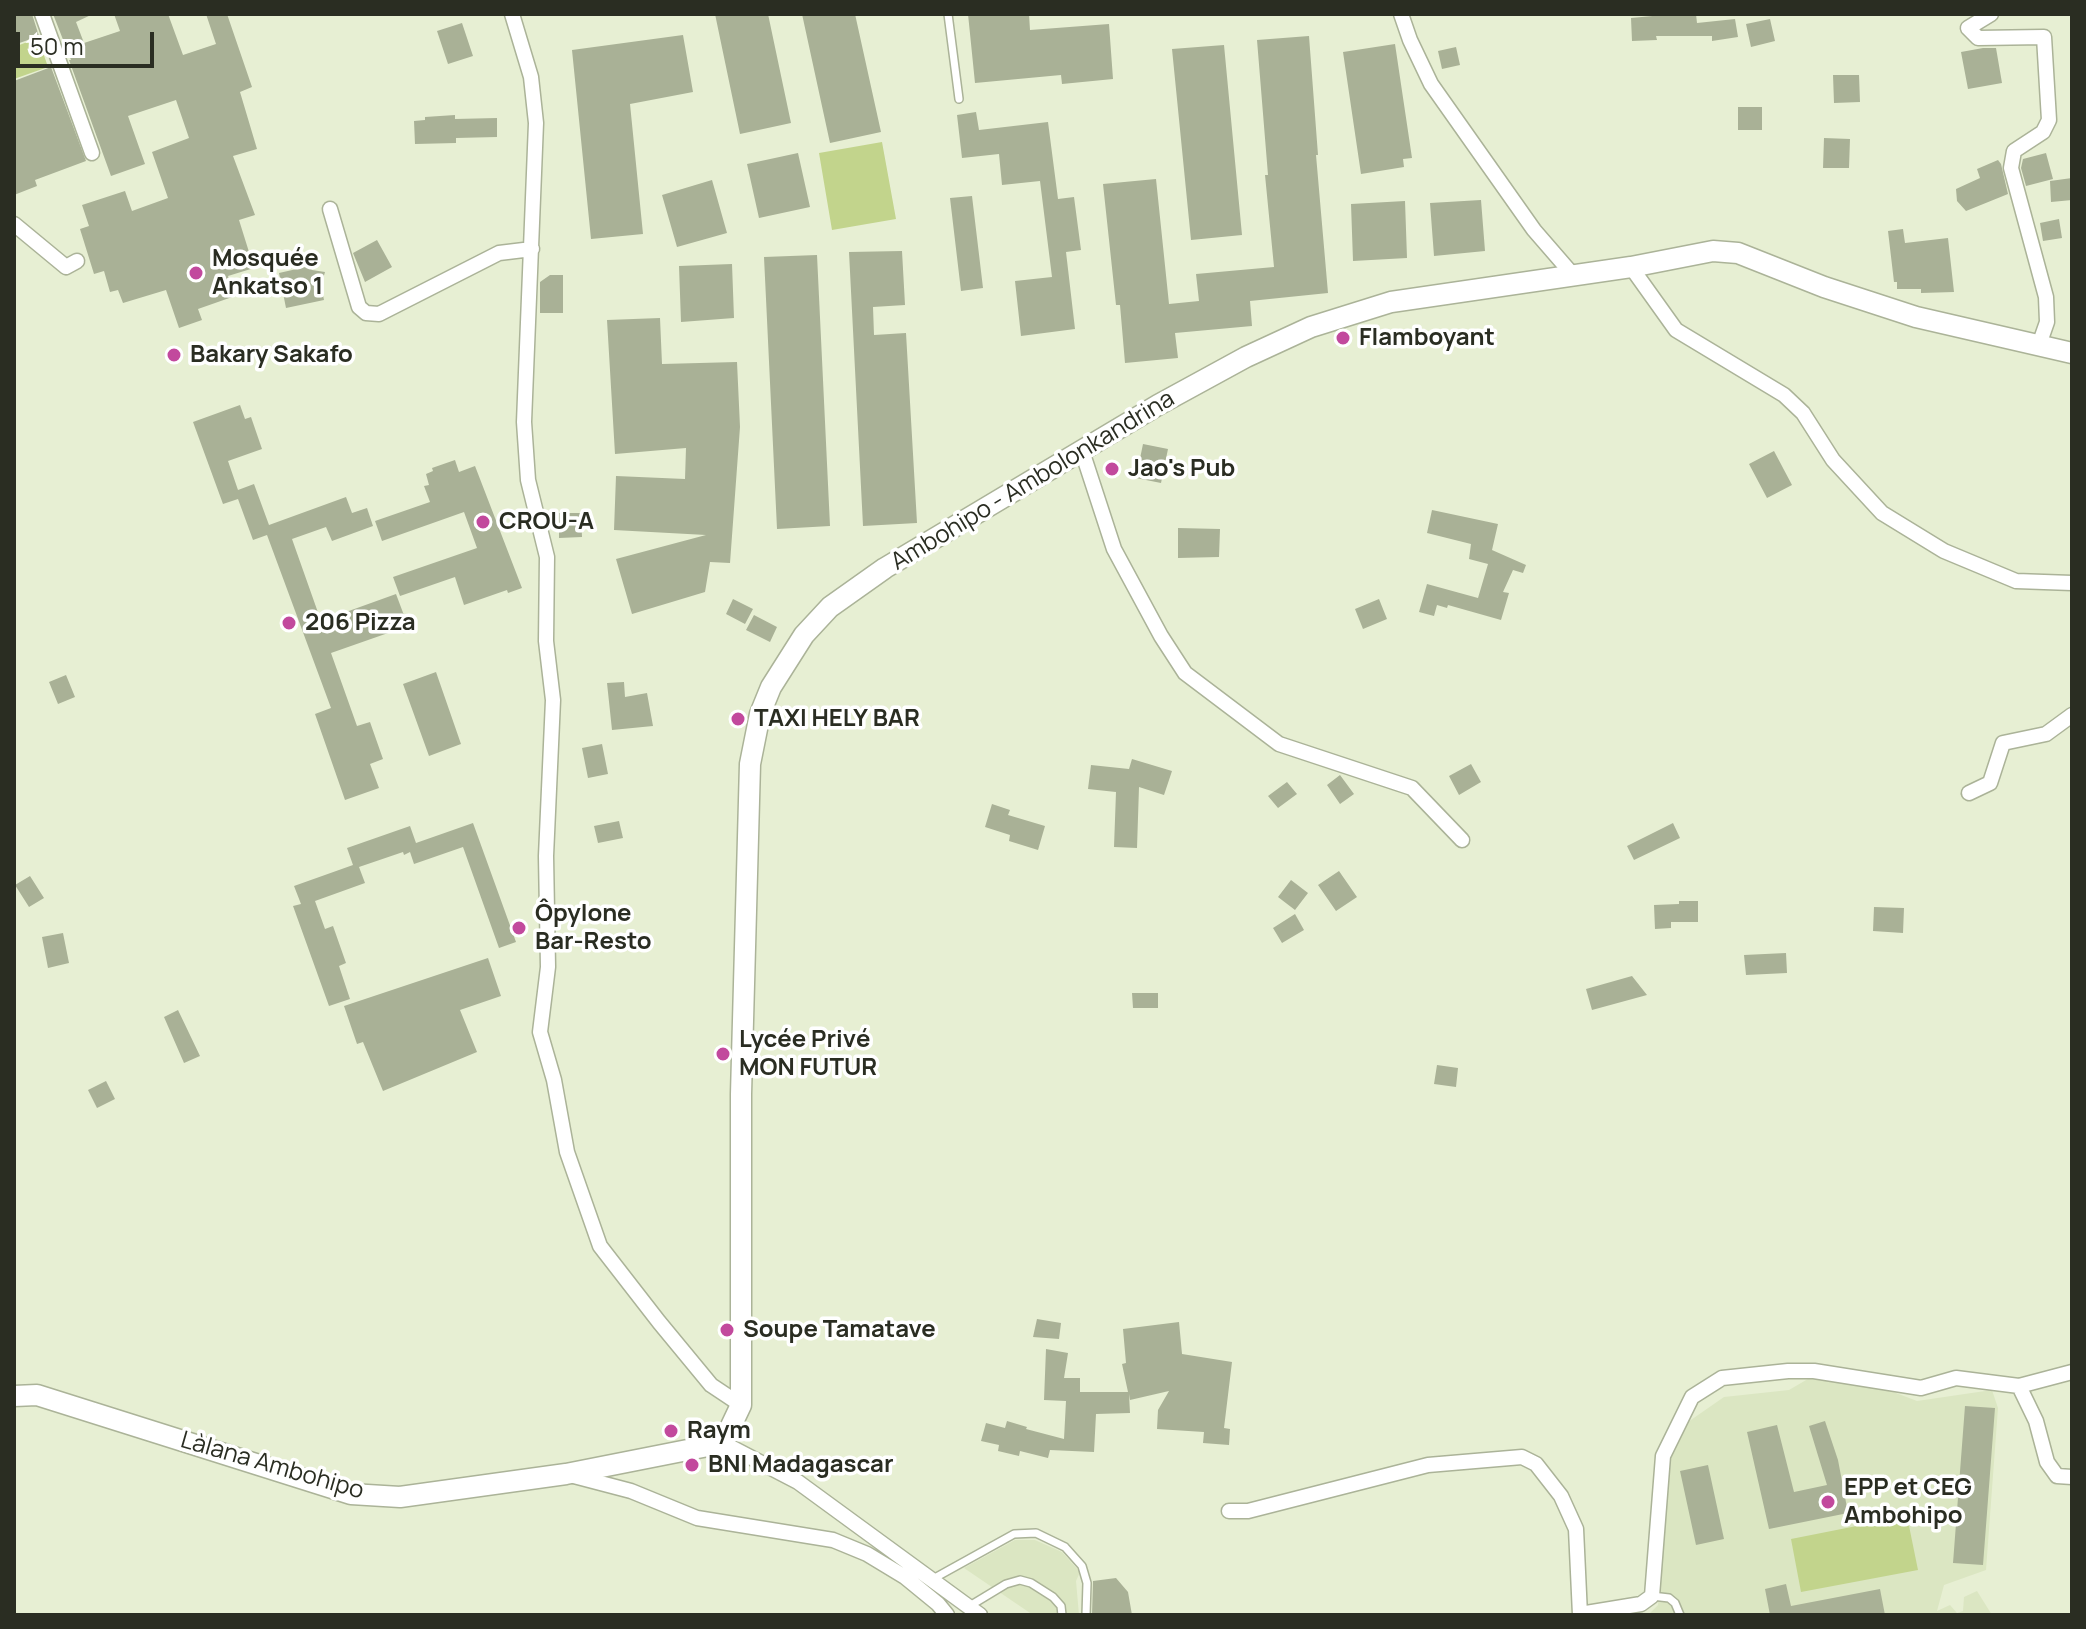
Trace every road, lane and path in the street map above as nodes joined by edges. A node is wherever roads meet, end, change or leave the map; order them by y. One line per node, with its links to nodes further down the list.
1 (42, 14): 7 (street)
2 (512, 14): 10 (street)
3 (948, 14): 6 (lane)
4 (1401, 14): 13 (street)
5 (1991, 14): 14 (street)
6 (959, 99)
7 (92, 153)
8 (330, 209): 10 (street)
9 (14, 224): 11 (street)
10 (532, 249): 24 (street)
11 (77, 261)
12 (1631, 267): 13 (street, Ambohipo - Ambolonkandrina); 14 (street, Ambohipo - Ambolonkandrina); 17 (street)
13 (1573, 275): 16 (street, Ambohipo - Ambolonkandrina)
14 (2039, 345): 15 (street, Ambohipo - Ambolonkandrina)
15 (2072, 353)
16 (1082, 451): 20 (street); 24 (street, Ambohipo - Ambolonkandrina)
17 (2072, 583)
18 (2072, 715): 19 (street)
19 (1969, 793)
20 (1462, 840)
21 (2072, 1372): 22 (street)
22 (2019, 1386): 27 (street); 30 (street)
23 (14, 1396): 26 (street, Làlana Ambohipo)
24 (741, 1405): 25 (street, Ambohipo - Ambolonkandrina)
25 (723, 1443): 26 (street, Làlana Ambohipo); 29 (street)
26 (566, 1474): 32 (street)
27 (2072, 1477)
28 (1229, 1511): 35 (street)
29 (931, 1580): 31 (street); 34 (lane)
30 (1652, 1596): 35 (street); 36 (lane)
31 (974, 1611): 33 (lane)
32 (947, 1615)
33 (1062, 1615)
34 (1086, 1615)
35 (1580, 1615)
36 (1680, 1615)

